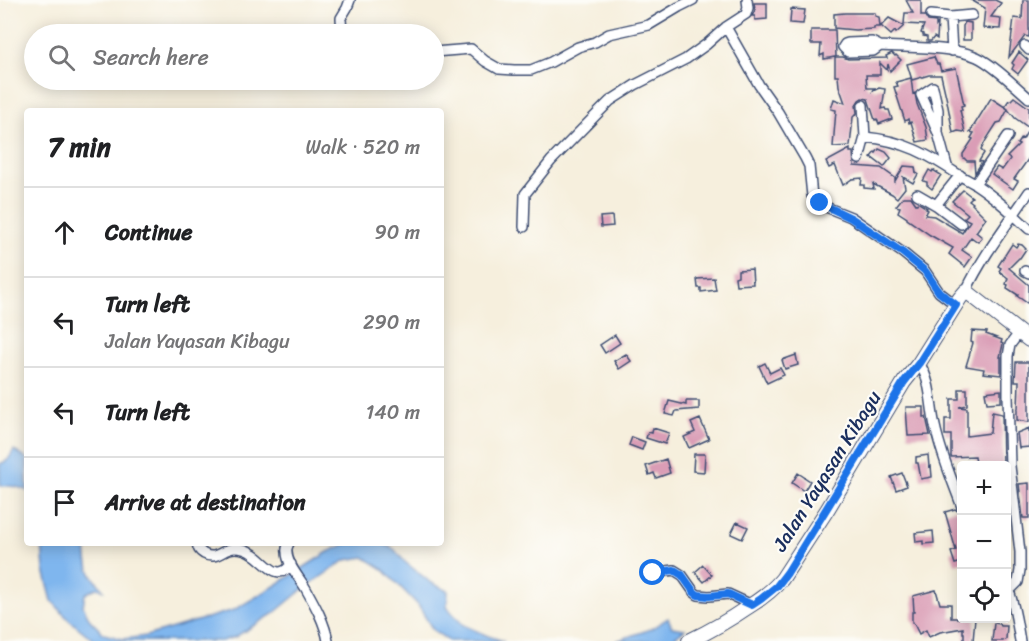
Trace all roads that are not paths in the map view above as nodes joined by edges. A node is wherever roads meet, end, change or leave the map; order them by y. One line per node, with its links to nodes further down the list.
1 (350, 0): 7 (street)
2 (693, 0): 10 (street)
3 (747, 0): 8 (street)
4 (931, 15): 6 (street)
5 (972, 15): 6 (street)
6 (950, 17): 11 (street)
7 (341, 24)
8 (726, 27): 26 (street); 29 (street)
9 (880, 46): 11 (street)
10 (444, 51)
11 (952, 51): 12 (street)
12 (1027, 92)
13 (863, 105): 16 (street)
14 (938, 133): 18 (street)
15 (1008, 136): 20 (street)
16 (866, 137): 17 (street); 18 (street)
17 (860, 159)
18 (947, 166): 19 (street)
19 (960, 175): 20 (street); 23 (street)
20 (975, 184): 24 (street)
21 (1029, 192): 24 (street)
22 (917, 194): 23 (street)
23 (936, 205): 25 (street)
24 (1014, 214): 27 (street); 28 (street)
25 (960, 224)
26 (524, 227)
27 (1029, 229)
28 (966, 291): 29 (street, Jalan Yayasan Kibagu); 30 (street)
29 (956, 305): 31 (street, Jalan Yayasan Kibagu)
30 (1024, 336): 37 (street)
31 (919, 363): 32 (street); 39 (street, Jalan Yayasan Kibagu)
32 (957, 494)
33 (198, 546): 35 (street)
34 (288, 546): 35 (street)
35 (293, 567): 40 (street)
36 (653, 573): 39 (street)
37 (1011, 588)
38 (1011, 599): 42 (street)
39 (752, 605): 41 (street, Jalan Yayasan Kibagu)
40 (328, 641)
41 (689, 641)
42 (1020, 641)

